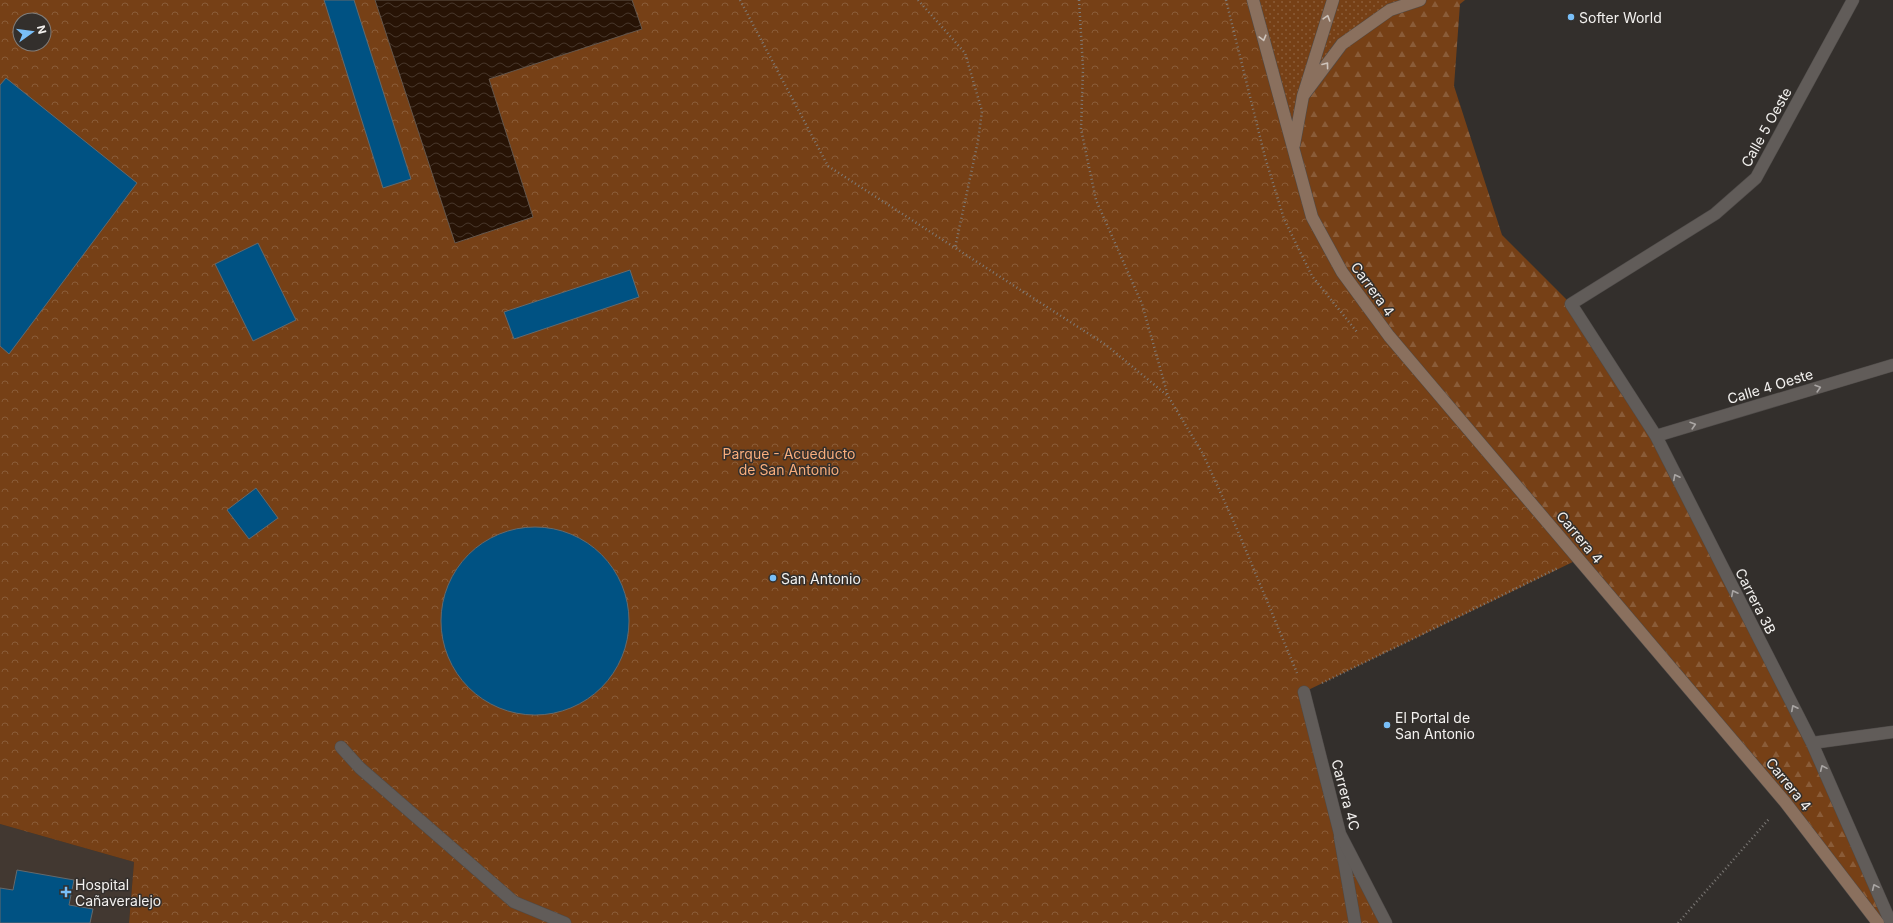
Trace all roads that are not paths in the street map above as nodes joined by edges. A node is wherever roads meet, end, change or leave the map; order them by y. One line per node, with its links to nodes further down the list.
1 (1253, 0): 6 (main road, Carrera 4, one-way to 6)
2 (1333, 0): 5 (main road, Carrera 4, one-way to 2)
3 (1420, 0): 5 (main road, one-way to 3)
4 (1853, 0): 7 (street, Calle 5 Oeste)
5 (1303, 96): 6 (main road, Carrera 4)
6 (1293, 150): 18 (main road, Carrera 4)
7 (1572, 304): 9 (street, Carrera 3B)
8 (1893, 365): 9 (street, Calle 4 Oeste, one-way to 8)
9 (1656, 436): 12 (street, Carrera 3B, one-way to 9)
10 (1304, 692): 14 (street, Carrera 4C)
11 (1893, 732): 12 (street)
12 (1812, 743): 19 (street, Carrera 3B, one-way to 12)
13 (341, 747): 15 (street)
14 (1340, 834): 16 (street); 17 (street, Carrera 4C)
15 (566, 923)
16 (1355, 923)
17 (1386, 923)
18 (1878, 923)
19 (1891, 923)

